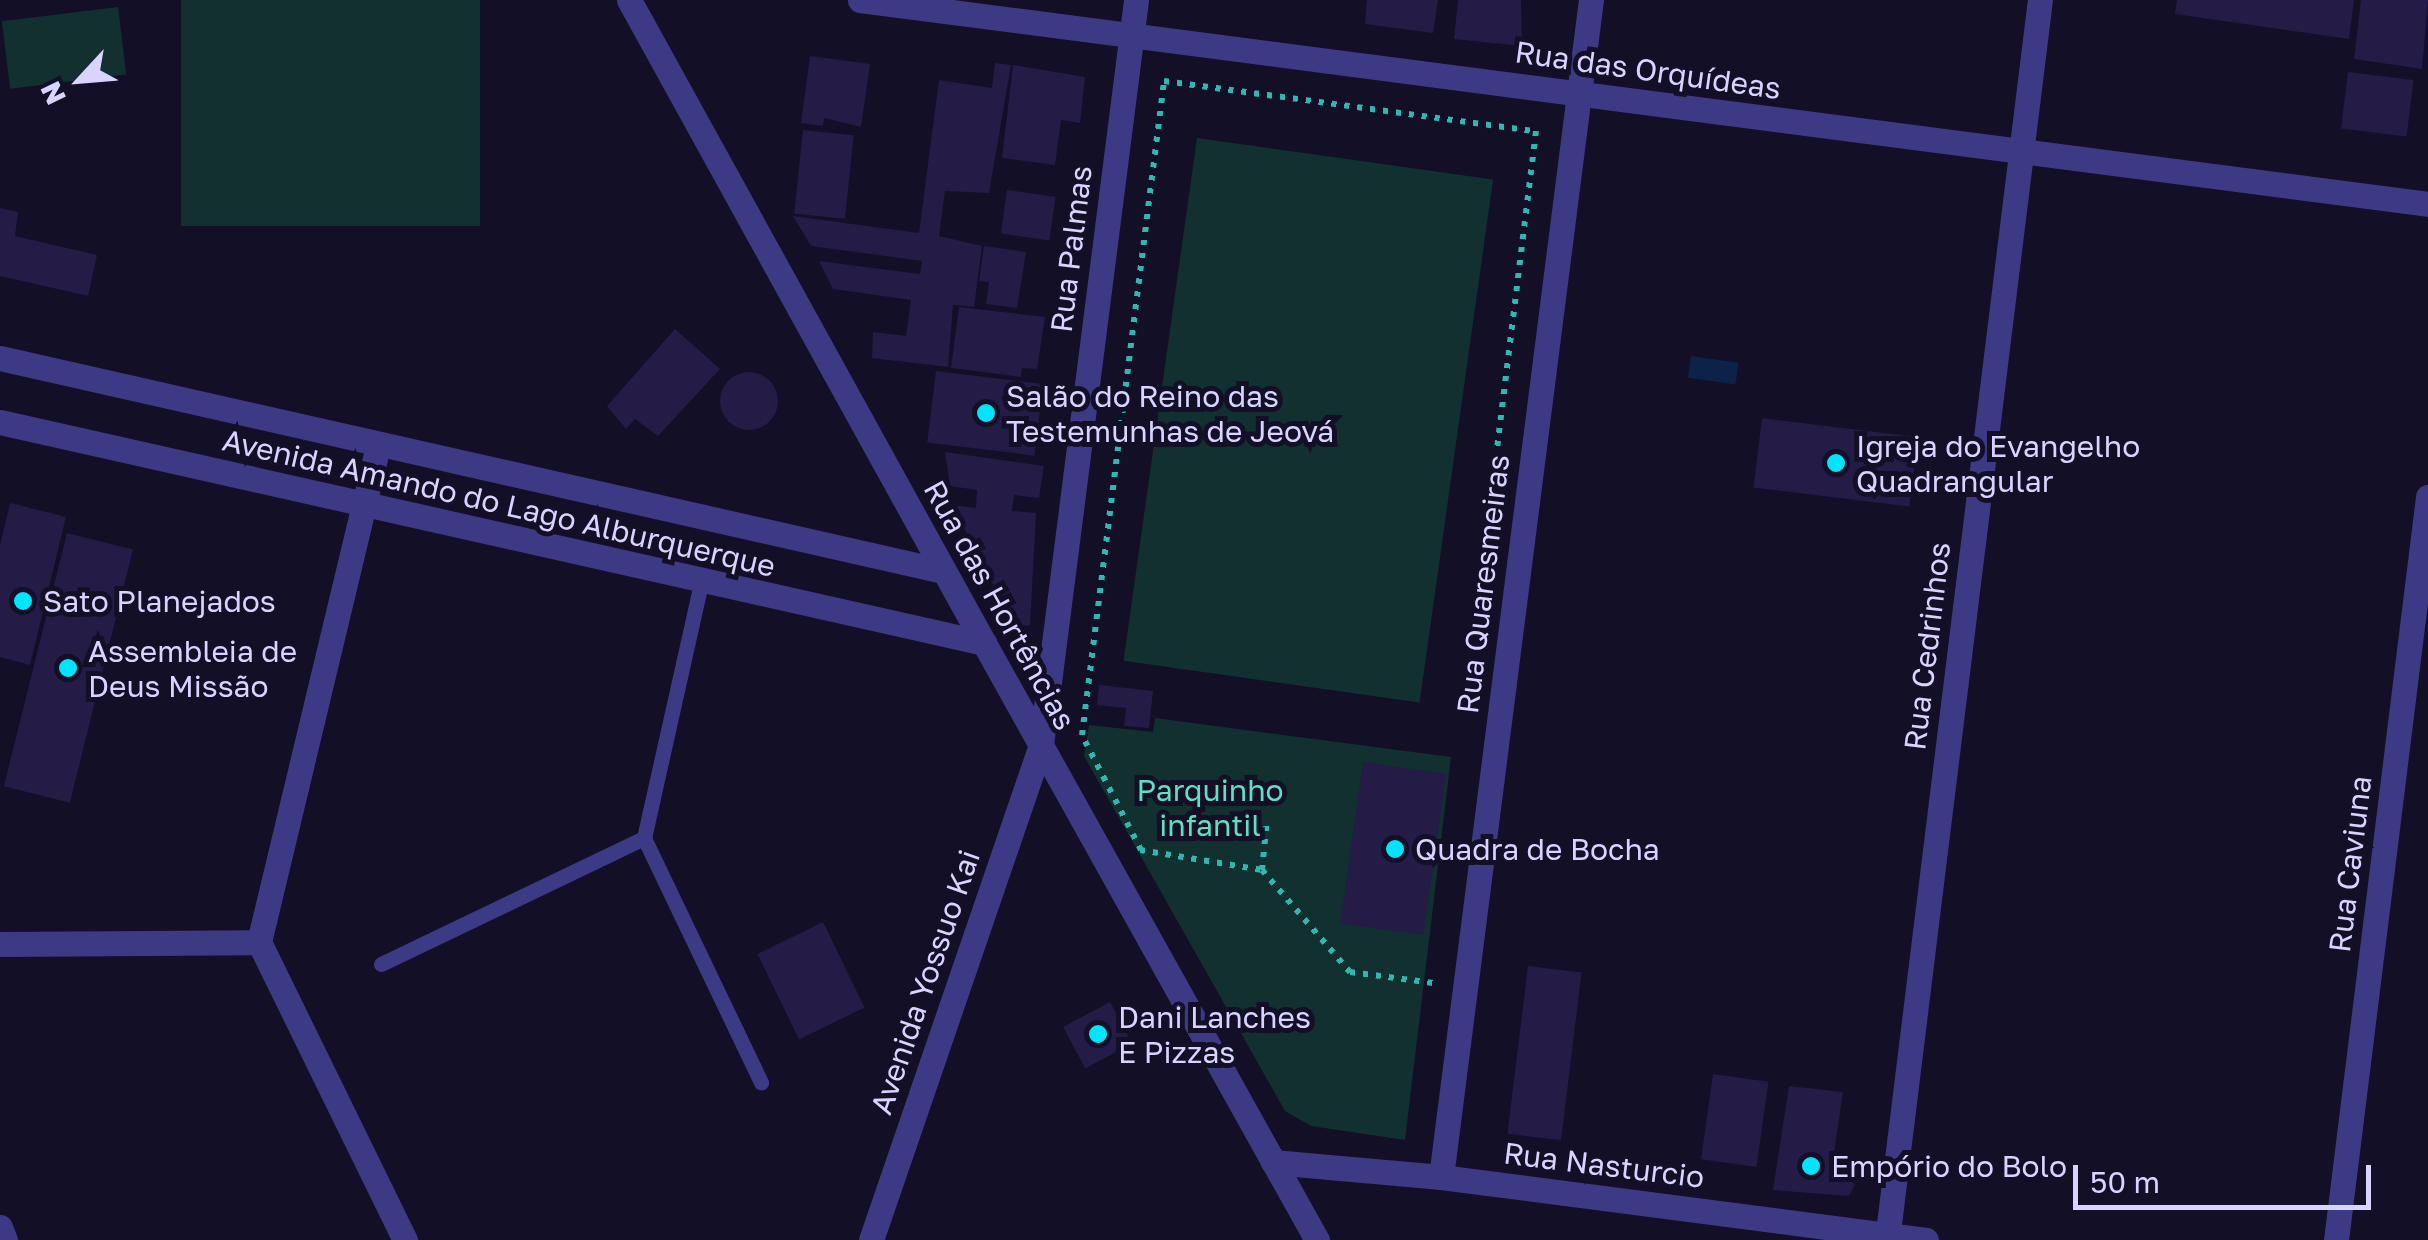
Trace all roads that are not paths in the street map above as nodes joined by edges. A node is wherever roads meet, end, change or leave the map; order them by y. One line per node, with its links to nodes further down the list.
1 (629, 0): 15 (street, Rua das Hortências)
2 (860, 0): 6 (street, Rua das Orquídeas)
3 (1136, 0): 6 (street, Rua Palmas)
4 (1591, 0): 7 (street, Rua Quaresmeiras)
5 (2040, 0): 8 (street, Rua Cedrinhos)
6 (1131, 38): 7 (street, Rua das Orquídeas); 18 (street, Rua Palmas)
7 (1580, 93): 8 (street, Rua das Orquídeas); 25 (street, Rua Quaresmeiras)
8 (2020, 153): 9 (street, Rua das Orquídeas); 27 (street, Rua Cedrinhos)
9 (2428, 204)
10 (0, 358): 12 (street, Avenida Amando do Lago Alburquerque)
11 (0, 422): 14 (street, Avenida Amando do Lago Alburquerque)
12 (378, 446): 14 (street); 15 (street, Avenida Amando do Lago Alburquerque)
13 (2428, 497): 33 (street, Rua Caviuna)
14 (365, 506): 16 (street, Avenida Amando do Lago Alburquerque); 20 (street)
15 (944, 571): 17 (street, Rua das Hortências)
16 (701, 584): 17 (street, Avenida Amando do Lago Alburquerque); 19 (lane)
17 (984, 643): 18 (street, Rua das Hortências)
18 (1041, 744): 24 (street, Rua das Hortências); 30 (street, Avenida Yossuo Kai)
19 (644, 838): 22 (lane); 23 (lane)
20 (259, 942): 21 (street); 29 (street)
21 (0, 944)
22 (382, 964)
23 (761, 1082)
24 (1273, 1162): 25 (street, Rua Nasturcio); 31 (street, Rua das Hortências)
25 (1441, 1176): 27 (street, Rua Nasturcio)
26 (0, 1228): 28 (street)
27 (1887, 1238): 32 (street, Rua Nasturcio)
28 (5, 1240)
29 (406, 1240)
30 (871, 1240)
31 (1317, 1240)
32 (1926, 1240)
33 (2336, 1240)

